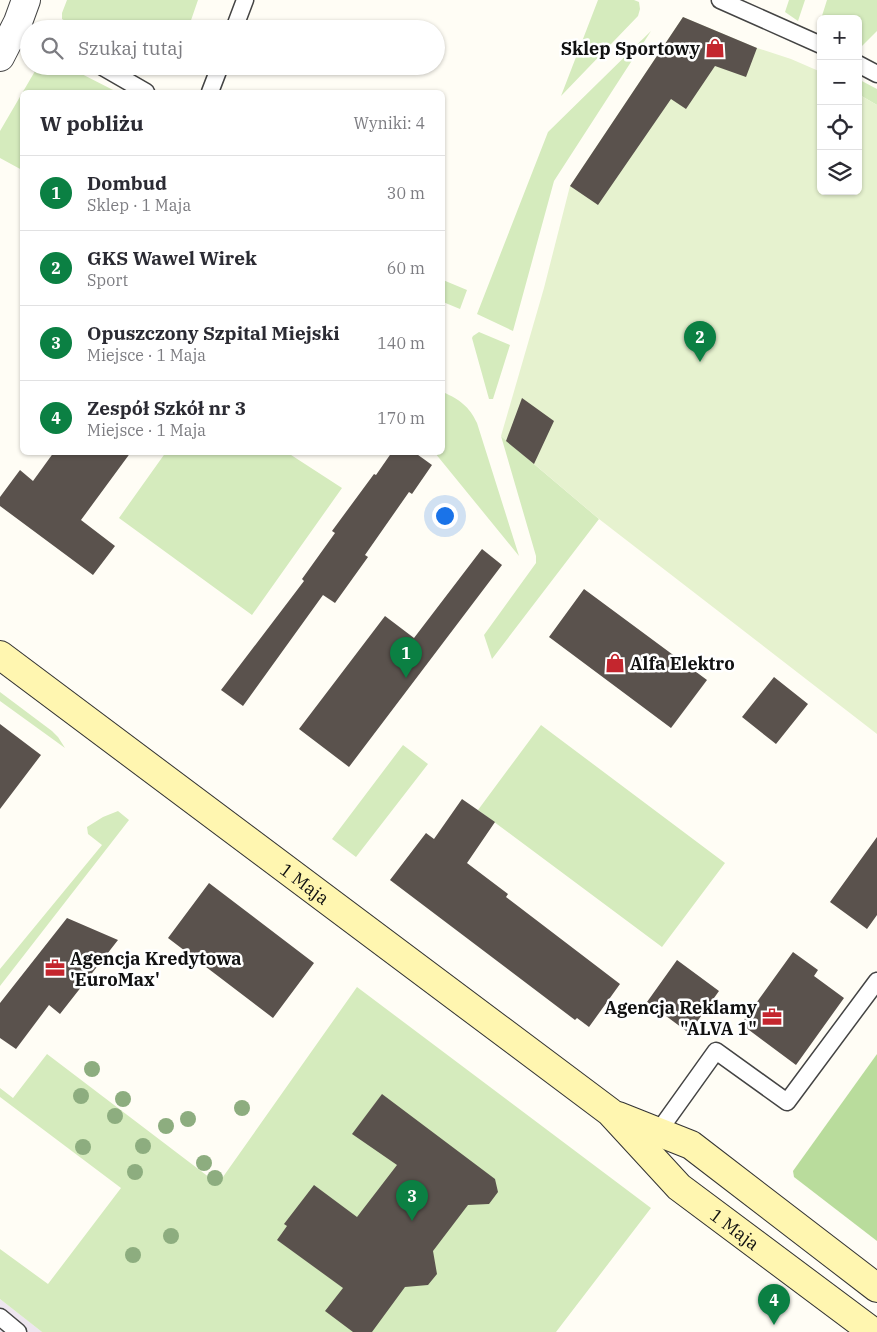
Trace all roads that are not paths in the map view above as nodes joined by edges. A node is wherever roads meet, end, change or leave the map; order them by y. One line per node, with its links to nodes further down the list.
1 (245, 0): 3 (lane)
2 (720, 0): 5 (lane)
3 (237, 20)
4 (20, 26): 6 (street)
5 (817, 43)
6 (0, 57)
7 (862, 66): 8 (lane)
8 (877, 74)
9 (117, 75): 11 (lane)
10 (217, 75): 12 (lane)
11 (143, 90)
12 (211, 90)
13 (0, 655): 15 (street, 1 Maja)
14 (877, 981): 16 (lane)
15 (610, 1112): 16 (street, 1 Maja); 20 (street, 1 Maja)
16 (658, 1132): 17 (street, 1 Maja)
17 (877, 1288)
18 (0, 1317): 19 (lane)
19 (18, 1332)
20 (873, 1332)

